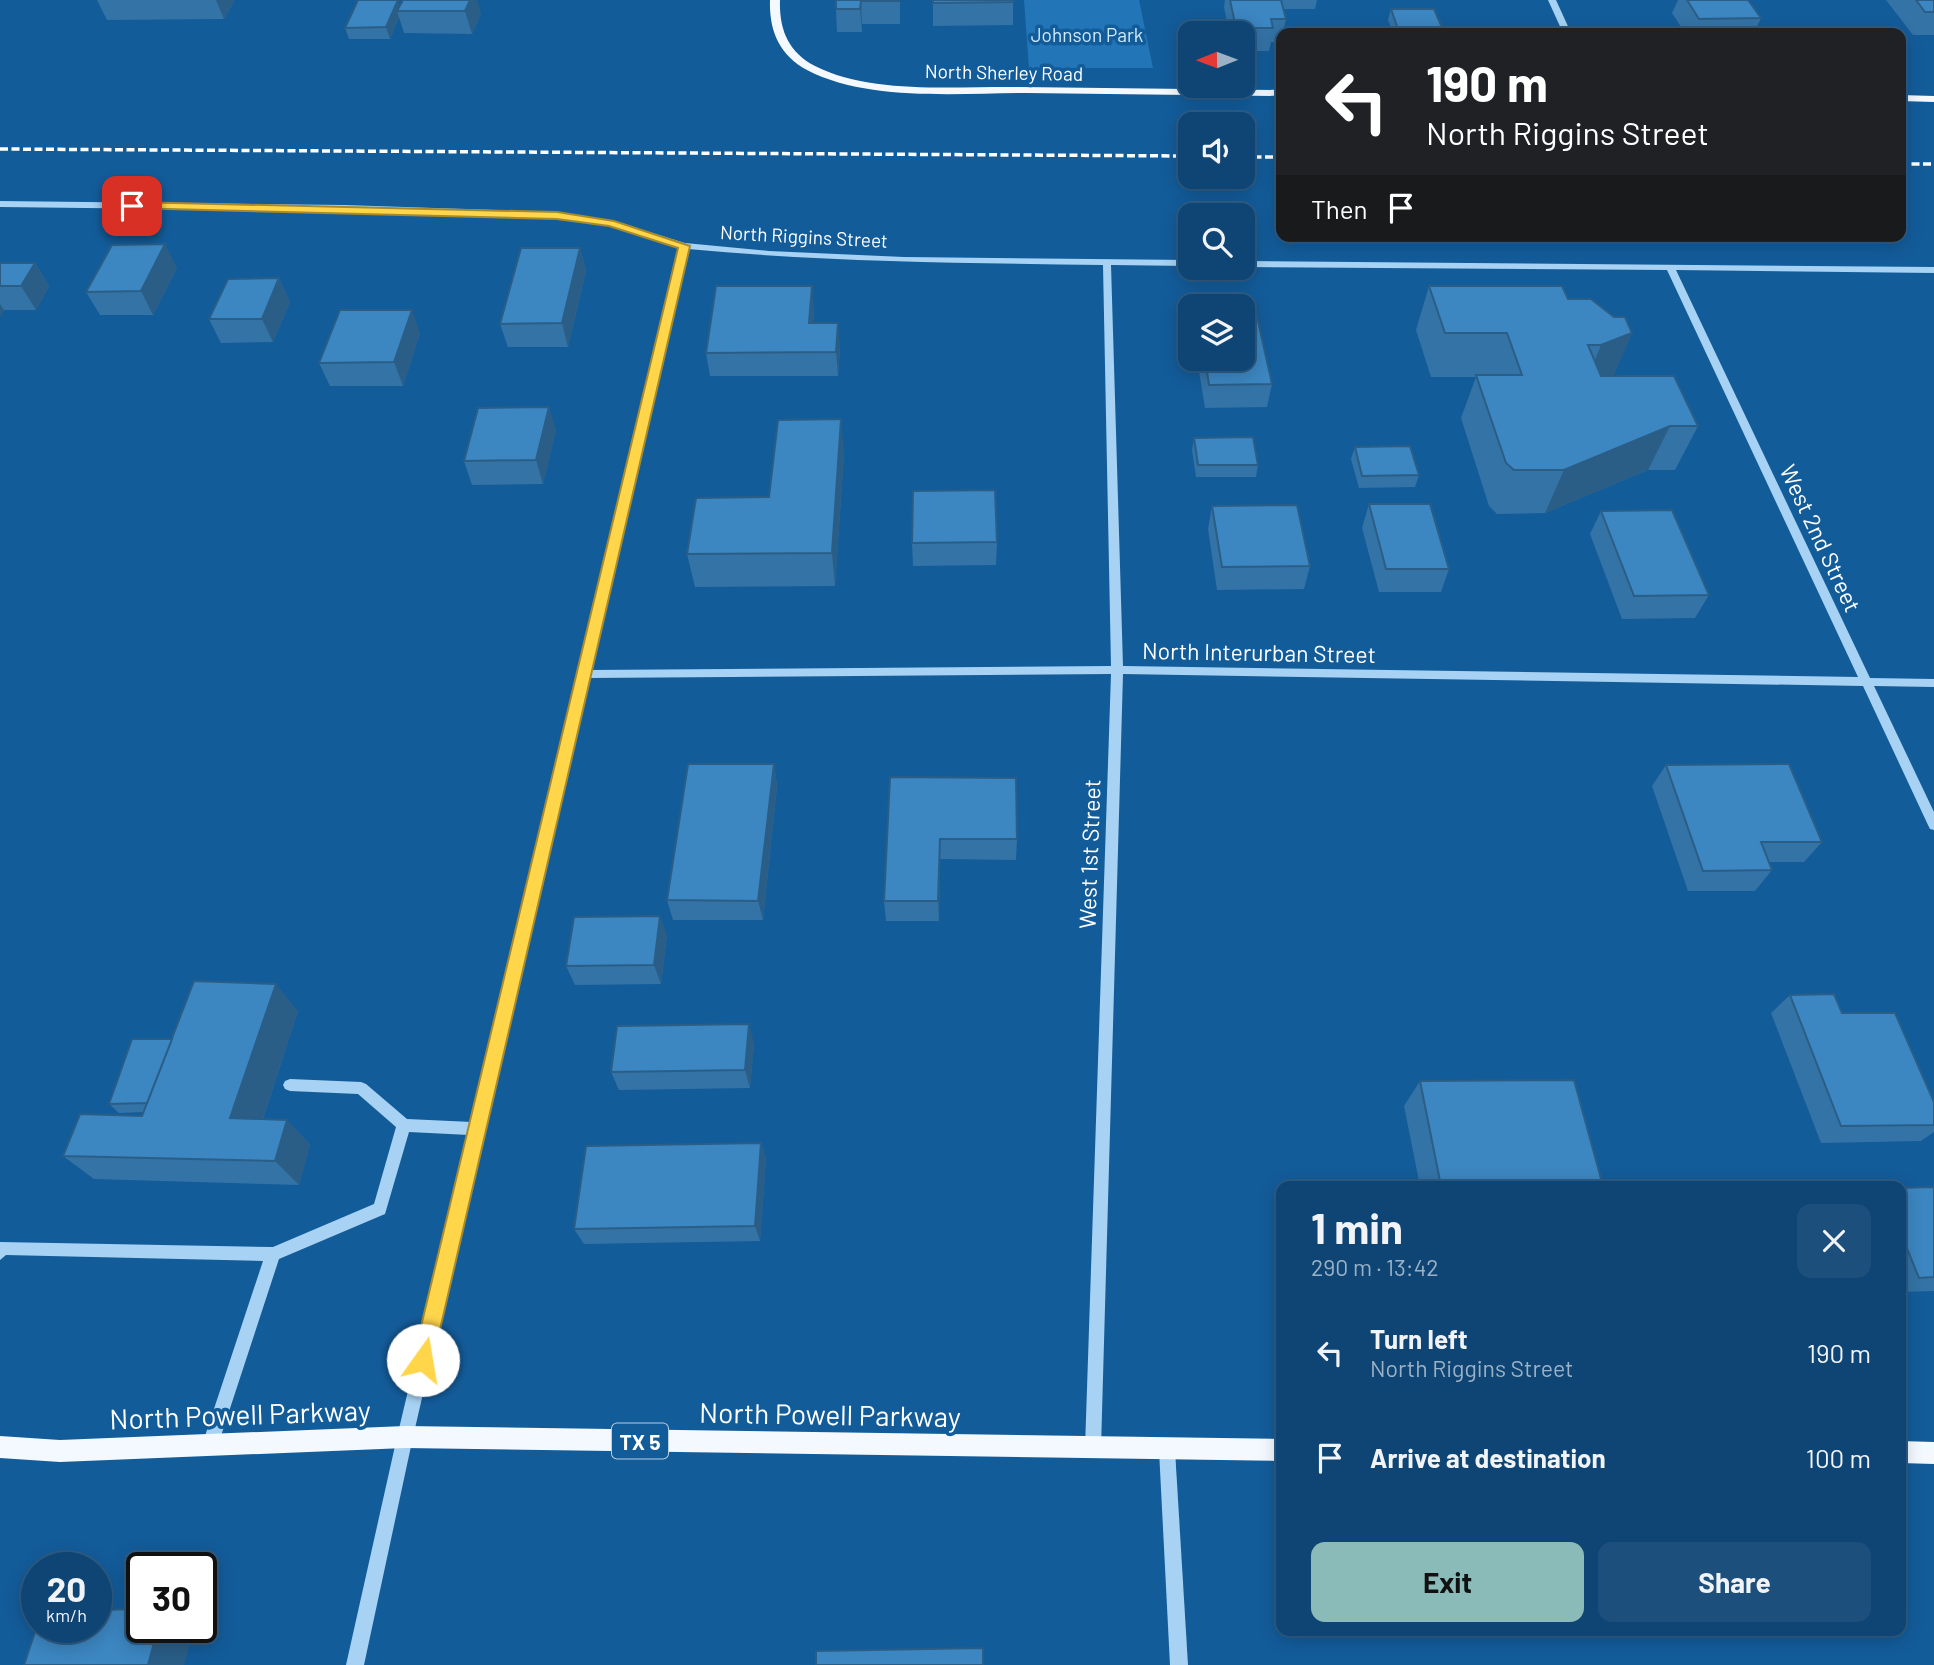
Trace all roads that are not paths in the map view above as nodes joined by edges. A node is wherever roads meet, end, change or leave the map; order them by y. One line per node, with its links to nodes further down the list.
1 (775, 0): 4 (main road, North Sherley Road)
2 (1552, 0): 3 (street)
3 (1565, 28)
4 (1276, 93)
5 (1906, 98): 6 (main road)
6 (1934, 99)
7 (0, 204): 8 (street, North Riggins Street)
8 (684, 246): 9 (street, North Riggins Street); 15 (street)
9 (1107, 262): 10 (street, North Riggins Street); 14 (street, West 1st Street)
10 (1178, 263)
11 (1255, 264): 12 (street)
12 (1671, 270): 13 (street); 16 (street, West 2nd Street)
13 (1934, 270)
14 (1117, 670): 15 (street, North Interurban Street); 16 (street, North Interurban Street); 27 (street, West 1st Street)
15 (584, 674): 21 (street)
16 (1867, 683): 17 (street, North Interurban Street); 18 (street, West 2nd Street)
17 (1934, 683)
18 (1934, 825)
19 (290, 1085): 20 (street)
20 (404, 1125): 21 (street); 23 (street)
21 (477, 1129): 24 (street)
22 (0, 1253): 23 (street)
23 (273, 1254): 25 (street)
24 (405, 1437): 25 (main road, North Powell Parkway / TX 5); 27 (main road, North Powell Parkway / TX 5); 32 (street)
25 (210, 1444): 26 (main road, North Powell Parkway / TX 5)
26 (0, 1447)
27 (1093, 1448): 28 (main road, North Powell Parkway / TX 5)
28 (1167, 1450): 29 (main road, North Powell Parkway / TX 5); 33 (street)
29 (1276, 1450)
30 (1906, 1452): 31 (main road)
31 (1934, 1453)
32 (355, 1665)
33 (1179, 1665)

